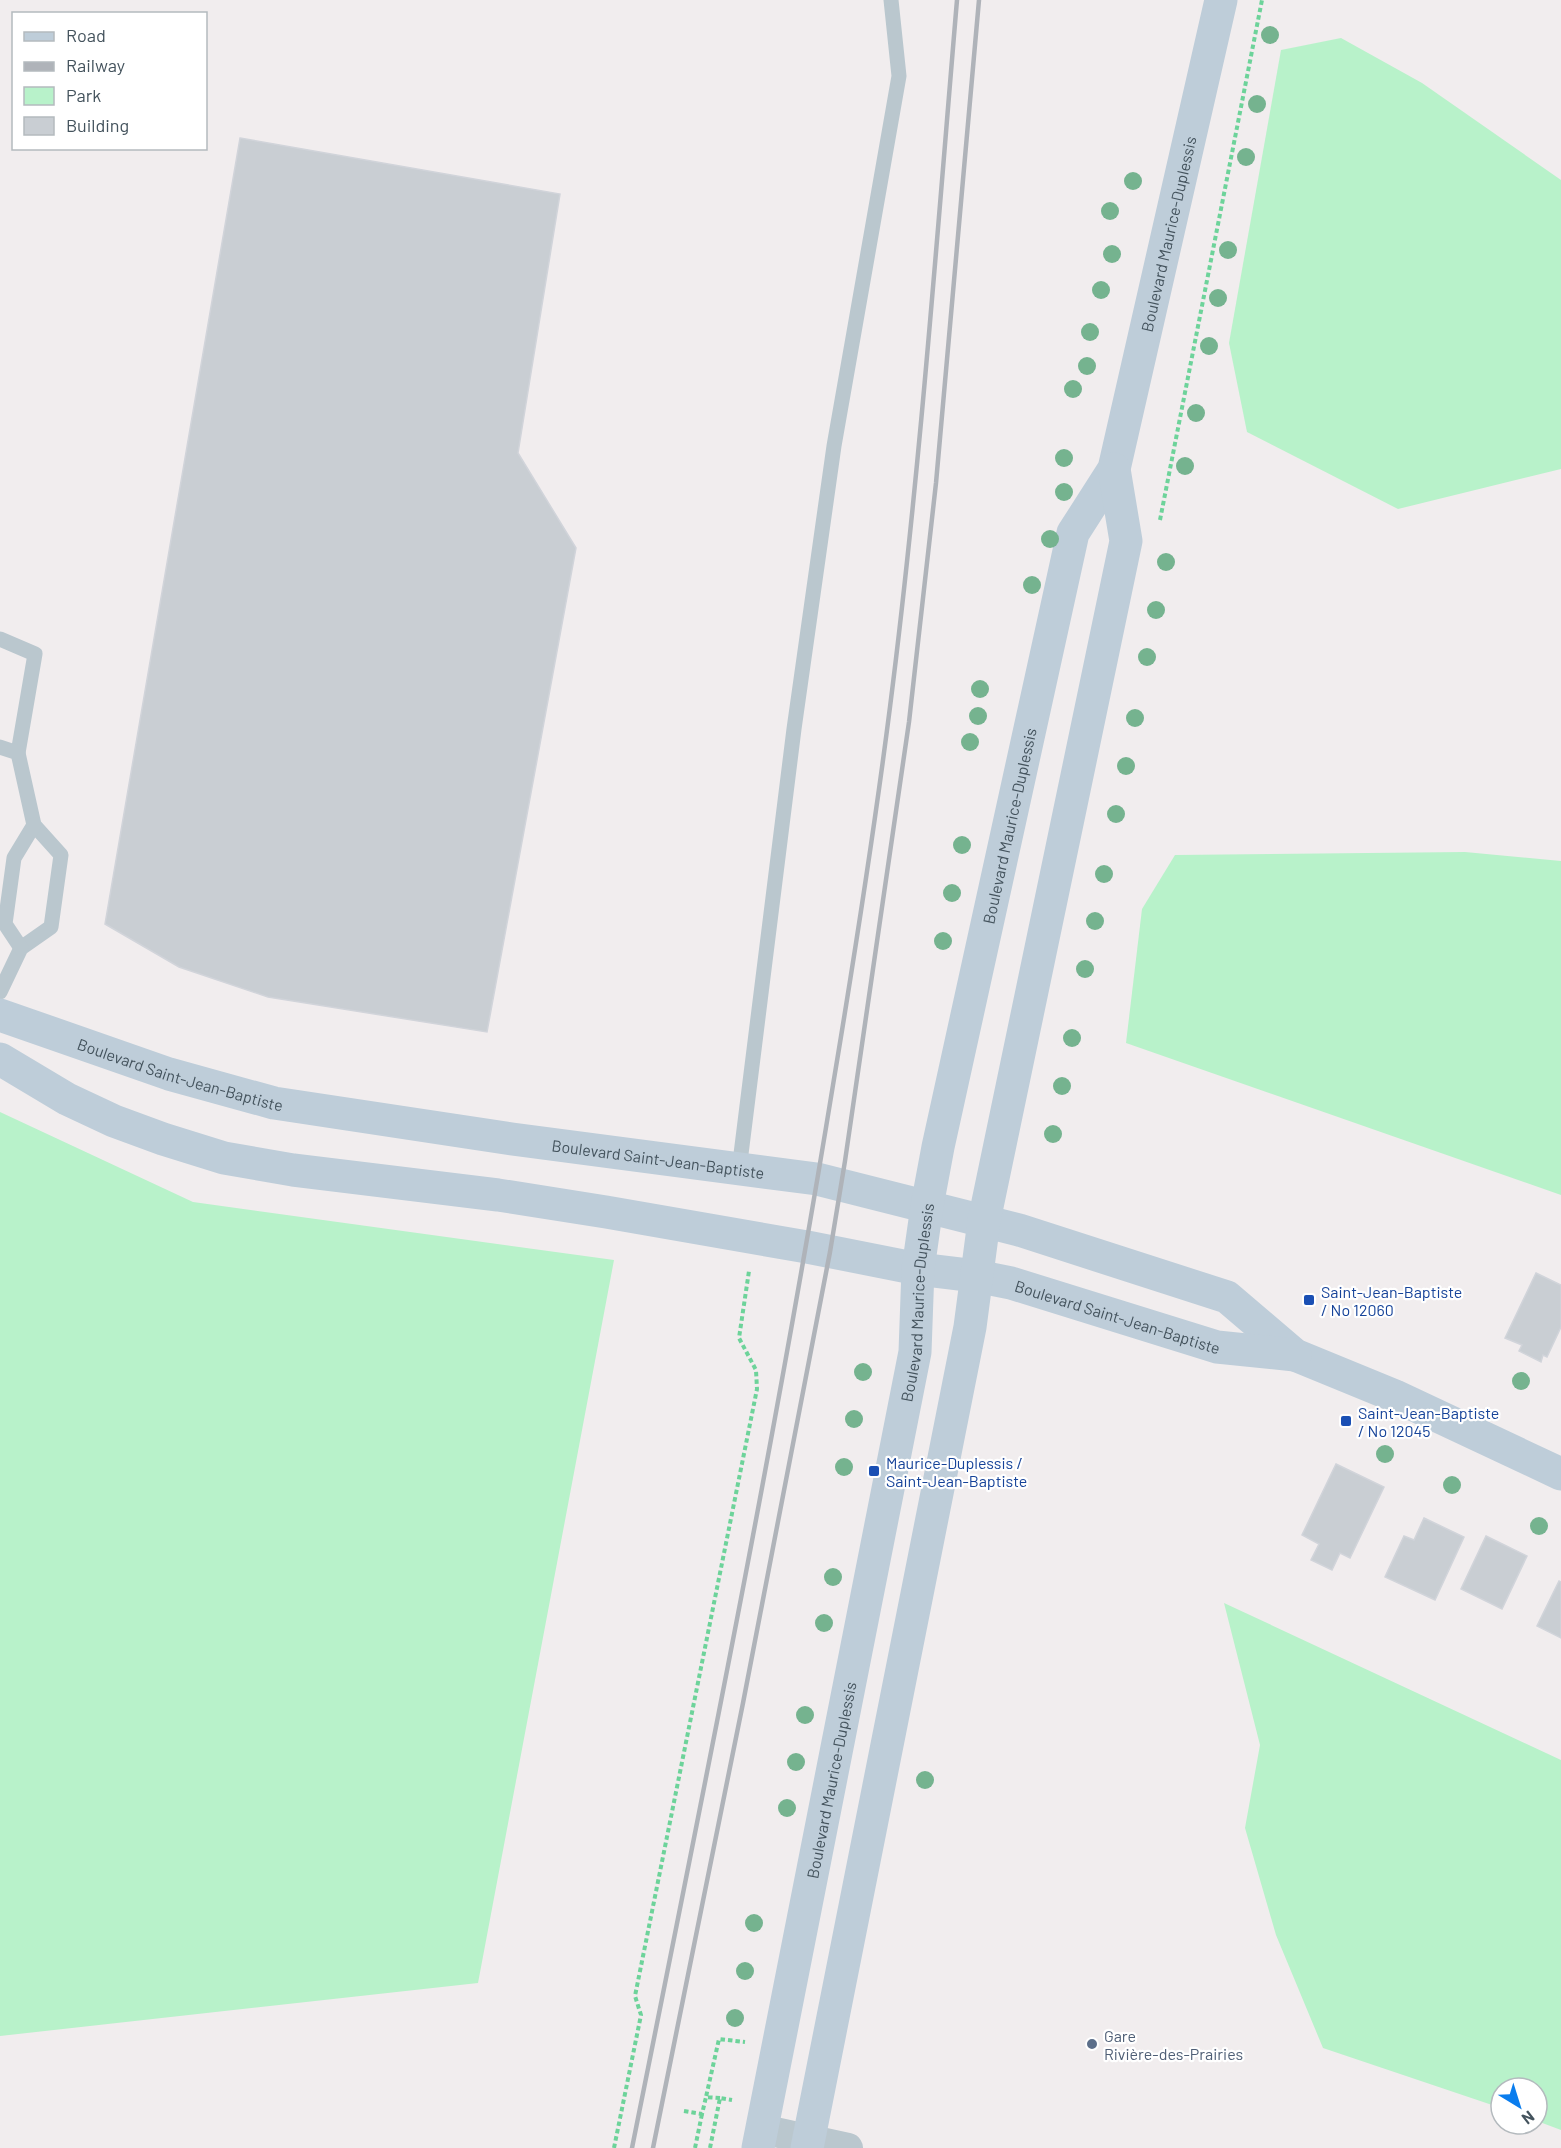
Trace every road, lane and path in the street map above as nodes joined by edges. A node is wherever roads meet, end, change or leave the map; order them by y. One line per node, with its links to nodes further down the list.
1 (891, 0): 12 (lane)
2 (1221, 0): 3 (street, Boulevard Maurice-Duplessis)
3 (1114, 469): 13 (street, Boulevard Maurice-Duplessis); 14 (street, Boulevard Maurice-Duplessis)
4 (0, 639): 6 (lane)
5 (0, 747): 6 (lane)
6 (18, 753): 7 (lane)
7 (34, 825): 8 (lane); 8 (lane)
8 (21, 948): 9 (lane)
9 (0, 992)
10 (0, 1015): 12 (street, Boulevard Saint-Jean-Baptiste)
11 (0, 1059): 16 (street, Boulevard Saint-Jean-Baptiste)
12 (739, 1170): 13 (street, Boulevard Saint-Jean-Baptiste)
13 (927, 1206): 14 (street, Boulevard Saint-Jean-Baptiste); 16 (street, Boulevard Maurice-Duplessis)
14 (984, 1221): 17 (street, Boulevard Maurice-Duplessis); 18 (street, Boulevard Saint-Jean-Baptiste)
15 (750, 1268): 27 (path)
16 (918, 1269): 17 (street, Boulevard Saint-Jean-Baptiste); 25 (street, Boulevard Maurice-Duplessis)
17 (976, 1276): 18 (street, Boulevard Saint-Jean-Baptiste); 26 (street, Boulevard Maurice-Duplessis)
18 (1295, 1355): 19 (street, Boulevard Saint-Jean-Baptiste)
19 (1561, 1474)
20 (754, 2043): 21 (path)
21 (706, 2097): 22 (path); 24 (path)
22 (720, 2098)
23 (684, 2111): 24 (path)
24 (702, 2114): 28 (path)
25 (760, 2138): 26 (street)
26 (808, 2143): 29 (street)
27 (614, 2148)
28 (695, 2148)
29 (848, 2148)

